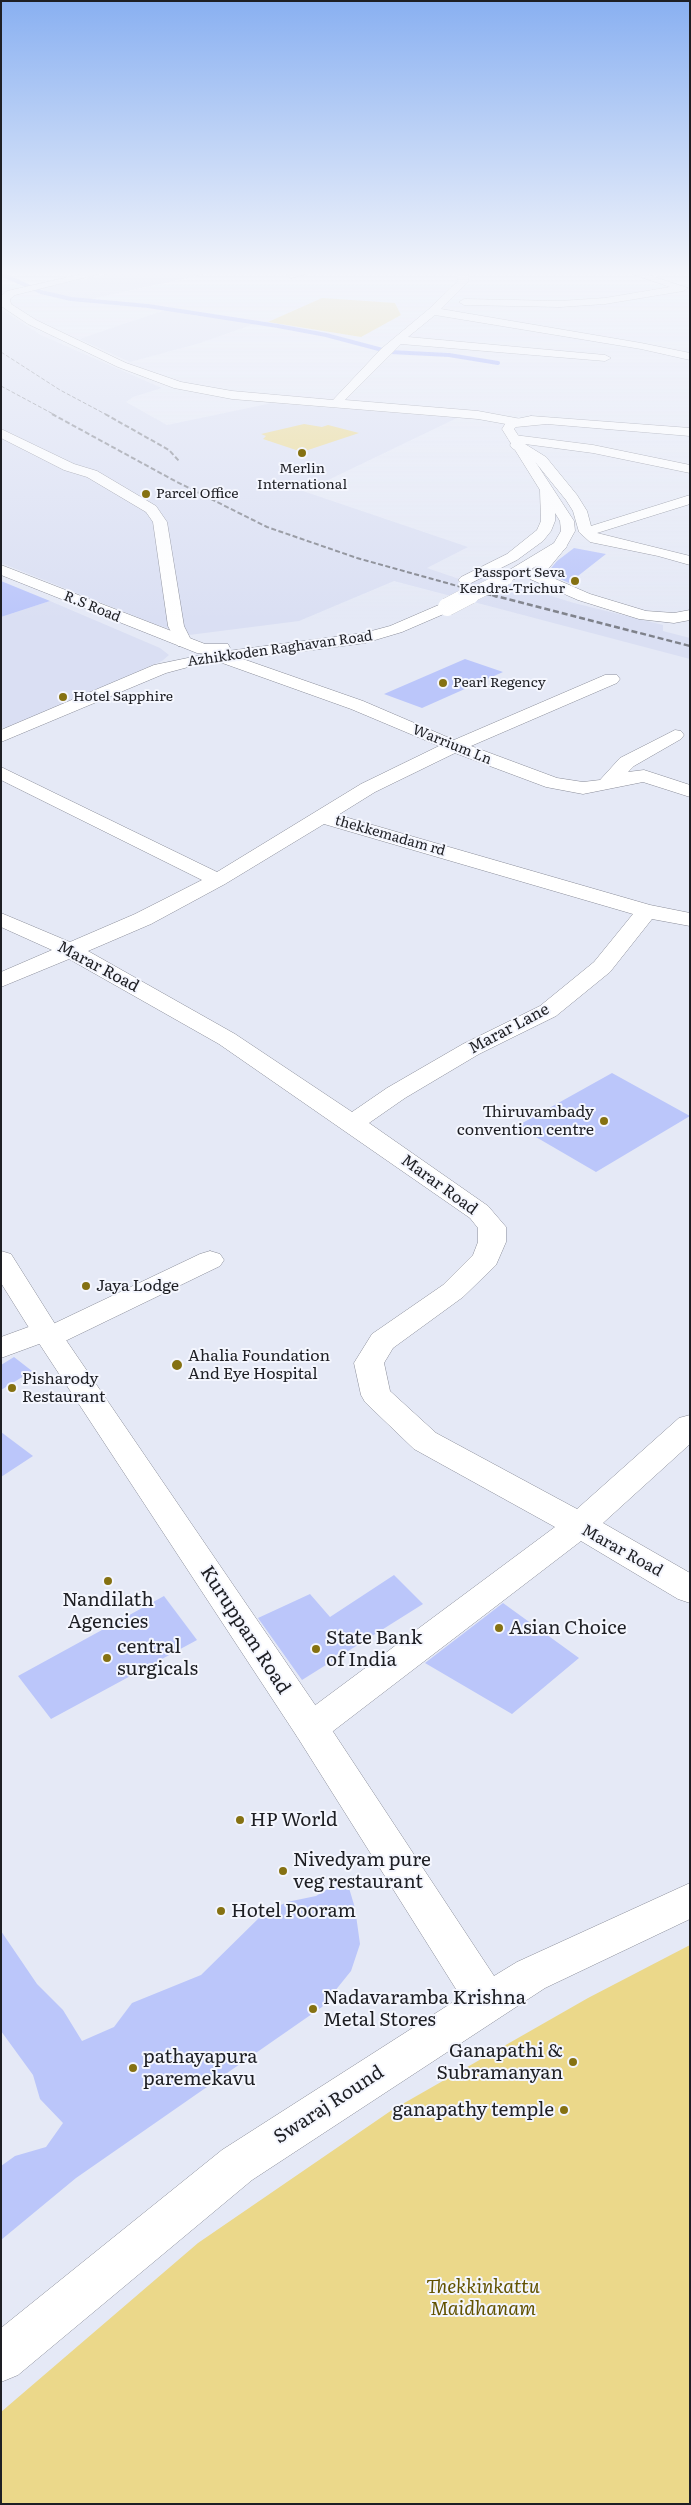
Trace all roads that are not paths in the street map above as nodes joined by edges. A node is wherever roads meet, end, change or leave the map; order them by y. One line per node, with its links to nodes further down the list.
1 (195, 388): 3 (street)
2 (348, 388): 3 (street)
3 (336, 404): 4 (street)
4 (517, 422): 5 (street); 7 (street)
5 (690, 432)
6 (1, 433): 18 (street)
7 (516, 442): 8 (street); 9 (street); 11 (street)
8 (690, 469)
9 (547, 490): 14 (street); 19 (street)
10 (690, 499): 11 (street)
11 (586, 532): 13 (street)
12 (649, 533): 13 (street)
13 (617, 545): 15 (street)
14 (560, 546): 17 (street); 20 (street, Azhikkoden Raghavan Road, bridge)
15 (690, 561)
16 (1, 570): 18 (street, R.S Road)
17 (690, 615)
18 (184, 642): 19 (street, R.S Road); 21 (street)
19 (203, 649): 20 (street, Warrium Ln)
20 (220, 656): 21 (street, Azhikkoden Raghavan Road); 25 (street, Warrium Ln)
21 (160, 669): 24 (street, Azhikkoden Raghavan Road)
22 (611, 679): 25 (street)
23 (675, 735): 27 (street)
24 (1, 737)
25 (454, 746): 27 (street, Warrium Ln); 29 (street)
26 (1, 773): 30 (street)
27 (605, 785): 28 (street, Warrium Ln)
28 (690, 791)
29 (322, 817): 30 (street, thekkemadam rd); 31 (street, thekkemadam rd)
30 (218, 880): 34 (street, thekkemadam rd)
31 (647, 911): 32 (street, thekkemadam rd); 36 (street, Marar Lane)
32 (688, 917)
33 (1, 920): 34 (street, Marar Road)
34 (72, 951): 35 (street, thekkemadam rd); 36 (street, Marar Road)
35 (1, 980)
36 (352, 1123): 42 (street, Marar Road)
37 (1, 1260): 39 (street, Kuruppam Road)
38 (210, 1260): 39 (street)
39 (47, 1334): 40 (street); 44 (street, Kuruppam Road)
40 (1, 1348)
41 (690, 1426): 42 (street)
42 (579, 1526): 43 (street, Marar Road); 44 (street)
43 (690, 1590)
44 (311, 1728): 46 (street, Kuruppam Road)
45 (690, 1900): 46 (street, Swaraj Round)
46 (487, 2001): 47 (street, Swaraj Round)
47 (1, 2358)

